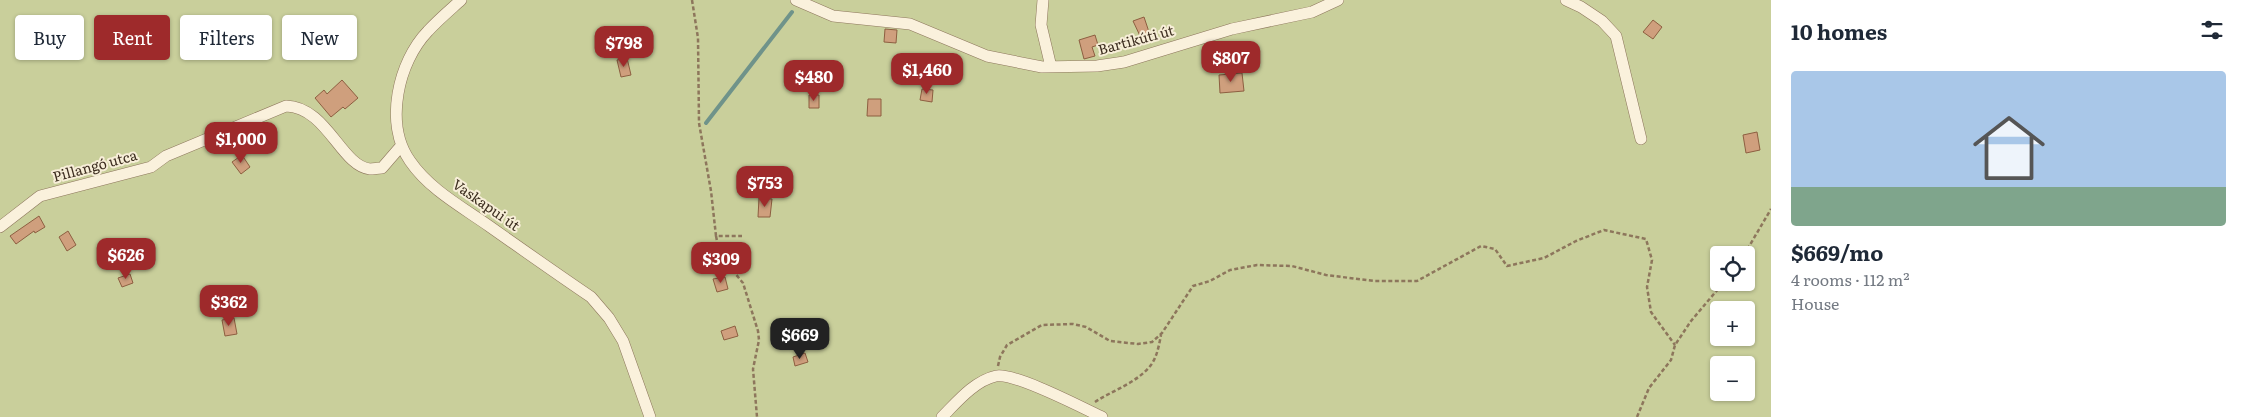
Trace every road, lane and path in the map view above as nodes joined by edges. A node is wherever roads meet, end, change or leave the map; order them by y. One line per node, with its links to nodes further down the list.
1 (461, 0): 9 (street, Vaskapui út)
2 (692, 0): 12 (path)
3 (796, 0): 7 (street, Bartikúti út)
4 (1043, 0): 7 (street)
5 (1338, 0): 7 (street, Bartikúti út)
6 (1566, 0): 8 (street)
7 (1051, 67)
8 (1641, 139)
9 (401, 146): 11 (street, Pillangó utca); 20 (street, Vaskapui út)
10 (1771, 210): 14 (path)
11 (0, 227)
12 (716, 236): 13 (path); 21 (path)
13 (742, 236)
14 (1749, 246)
15 (1716, 291): 17 (path)
16 (1162, 333): 17 (path); 18 (path); 19 (path)
17 (1675, 345): 24 (path)
18 (998, 375): 19 (street); 22 (street)
19 (1086, 409): 23 (street)
20 (650, 417)
21 (757, 417)
22 (942, 417)
23 (1102, 417)
24 (1637, 417)

